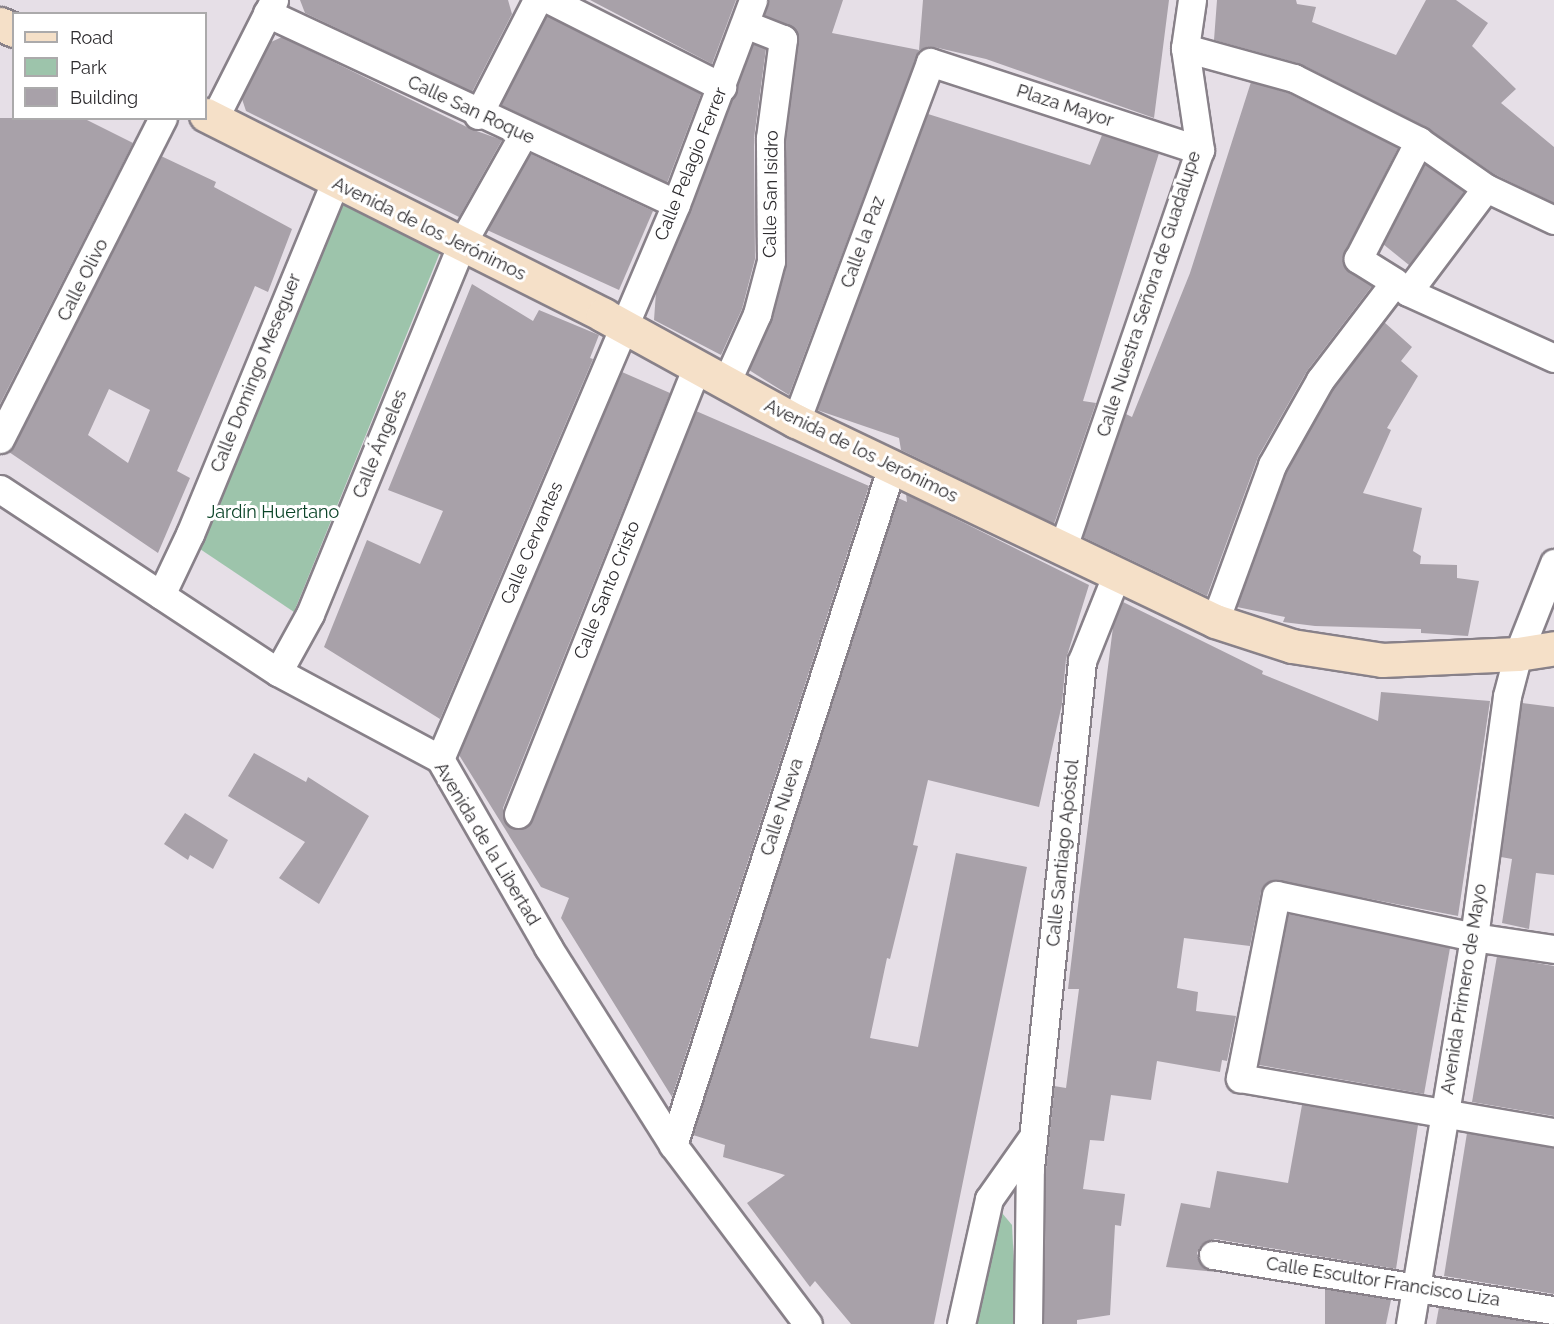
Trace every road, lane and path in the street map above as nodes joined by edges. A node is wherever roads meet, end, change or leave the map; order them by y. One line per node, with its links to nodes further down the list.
1 (537, 0): 9 (street)
2 (550, 0): 8 (street)
3 (1192, 0): 6 (street, Calle Nuestra Señora de Guadalupe)
4 (270, 7): 9 (street, Calle San Roque); 10 (street)
5 (749, 12): 8 (street, Calle Pelagio Ferrer); 24 (street, Calle San Isidro)
6 (1185, 48): 13 (street); 14 (street, Calle Nuestra Señora de Guadalupe)
7 (930, 62): 14 (street, Plaza Mayor); 25 (street, Calle la Paz)
8 (722, 87): 17 (street, Calle Pelagio Ferrer)
9 (478, 115): 12 (street, Calle San Roque)
10 (210, 117): 15 (main road, Avenida de los Jerónimos)
11 (162, 120): 26 (street, Calle Olivo)
12 (523, 135): 17 (street, Calle San Roque); 19 (street, Calle Ángeles)
13 (1419, 141): 16 (street); 20 (street)
14 (1200, 150): 29 (street, Calle Nuestra Señora de Guadalupe)
15 (335, 183): 19 (main road, Avenida de los Jerónimos); 32 (street, Calle Domingo Meseguer)
16 (1486, 188): 18 (street); 20 (street)
17 (676, 204): 21 (street, Calle Pelagio Ferrer)
18 (1554, 220)
19 (461, 246): 21 (main road, Avenida de los Jerónimos); 36 (street, Calle Ángeles)
20 (1402, 287): 22 (street); 33 (street)
21 (624, 326): 23 (main road, Avenida de los Jerónimos); 37 (street, Calle Cervantes)
22 (1554, 358)
23 (697, 367): 24 (main road, Avenida de los Jerónimos); 38 (street, Calle Santo Cristo)
24 (726, 383): 25 (main road, Avenida de los Jerónimos)
25 (796, 421): 27 (main road, Avenida de los Jerónimos)
26 (0, 439)
27 (891, 469): 29 (main road, Avenida de los Jerónimos); 44 (street, Calle Nueva)
28 (0, 489): 32 (street, Avenida de la Libertad)
29 (1064, 547): 31 (main road, Avenida de los Jerónimos)
30 (1554, 563): 35 (street, Avenida Primero de Mayo)
31 (1116, 576): 33 (main road, Avenida de los Jerónimos); 43 (street, Calle Santiago Apóstol)
32 (160, 596): 36 (street, Avenida de la Libertad)
33 (1215, 621): 35 (main road, Avenida de los Jerónimos)
34 (1554, 648): 35 (main road, Avenida de los Jerónimos)
35 (1518, 654): 39 (street, Avenida Primero de Mayo)
36 (278, 672): 37 (street, Avenida de la Libertad)
37 (440, 759): 44 (street, Avenida de la Libertad)
38 (518, 814)
39 (1474, 937): 40 (street); 41 (street, Avenida Primero de Mayo); 41 (street)
40 (1554, 949)
41 (1444, 1114): 42 (street); 46 (street, Avenida Primero de Mayo)
42 (1554, 1132)
43 (1034, 1136): 49 (street, Calle Santiago Apóstol); 50 (street, Calle Santiago Apóstol)
44 (673, 1145): 48 (street, Avenida de la Libertad)
45 (1213, 1255): 46 (street, Calle Escultor Francisco Liza)
46 (1417, 1286): 47 (street, Calle Escultor Francisco Liza); 51 (street, Avenida Primero de Mayo)
47 (1554, 1310)
48 (808, 1324)
49 (961, 1324)
50 (1028, 1324)
51 (1410, 1324)

